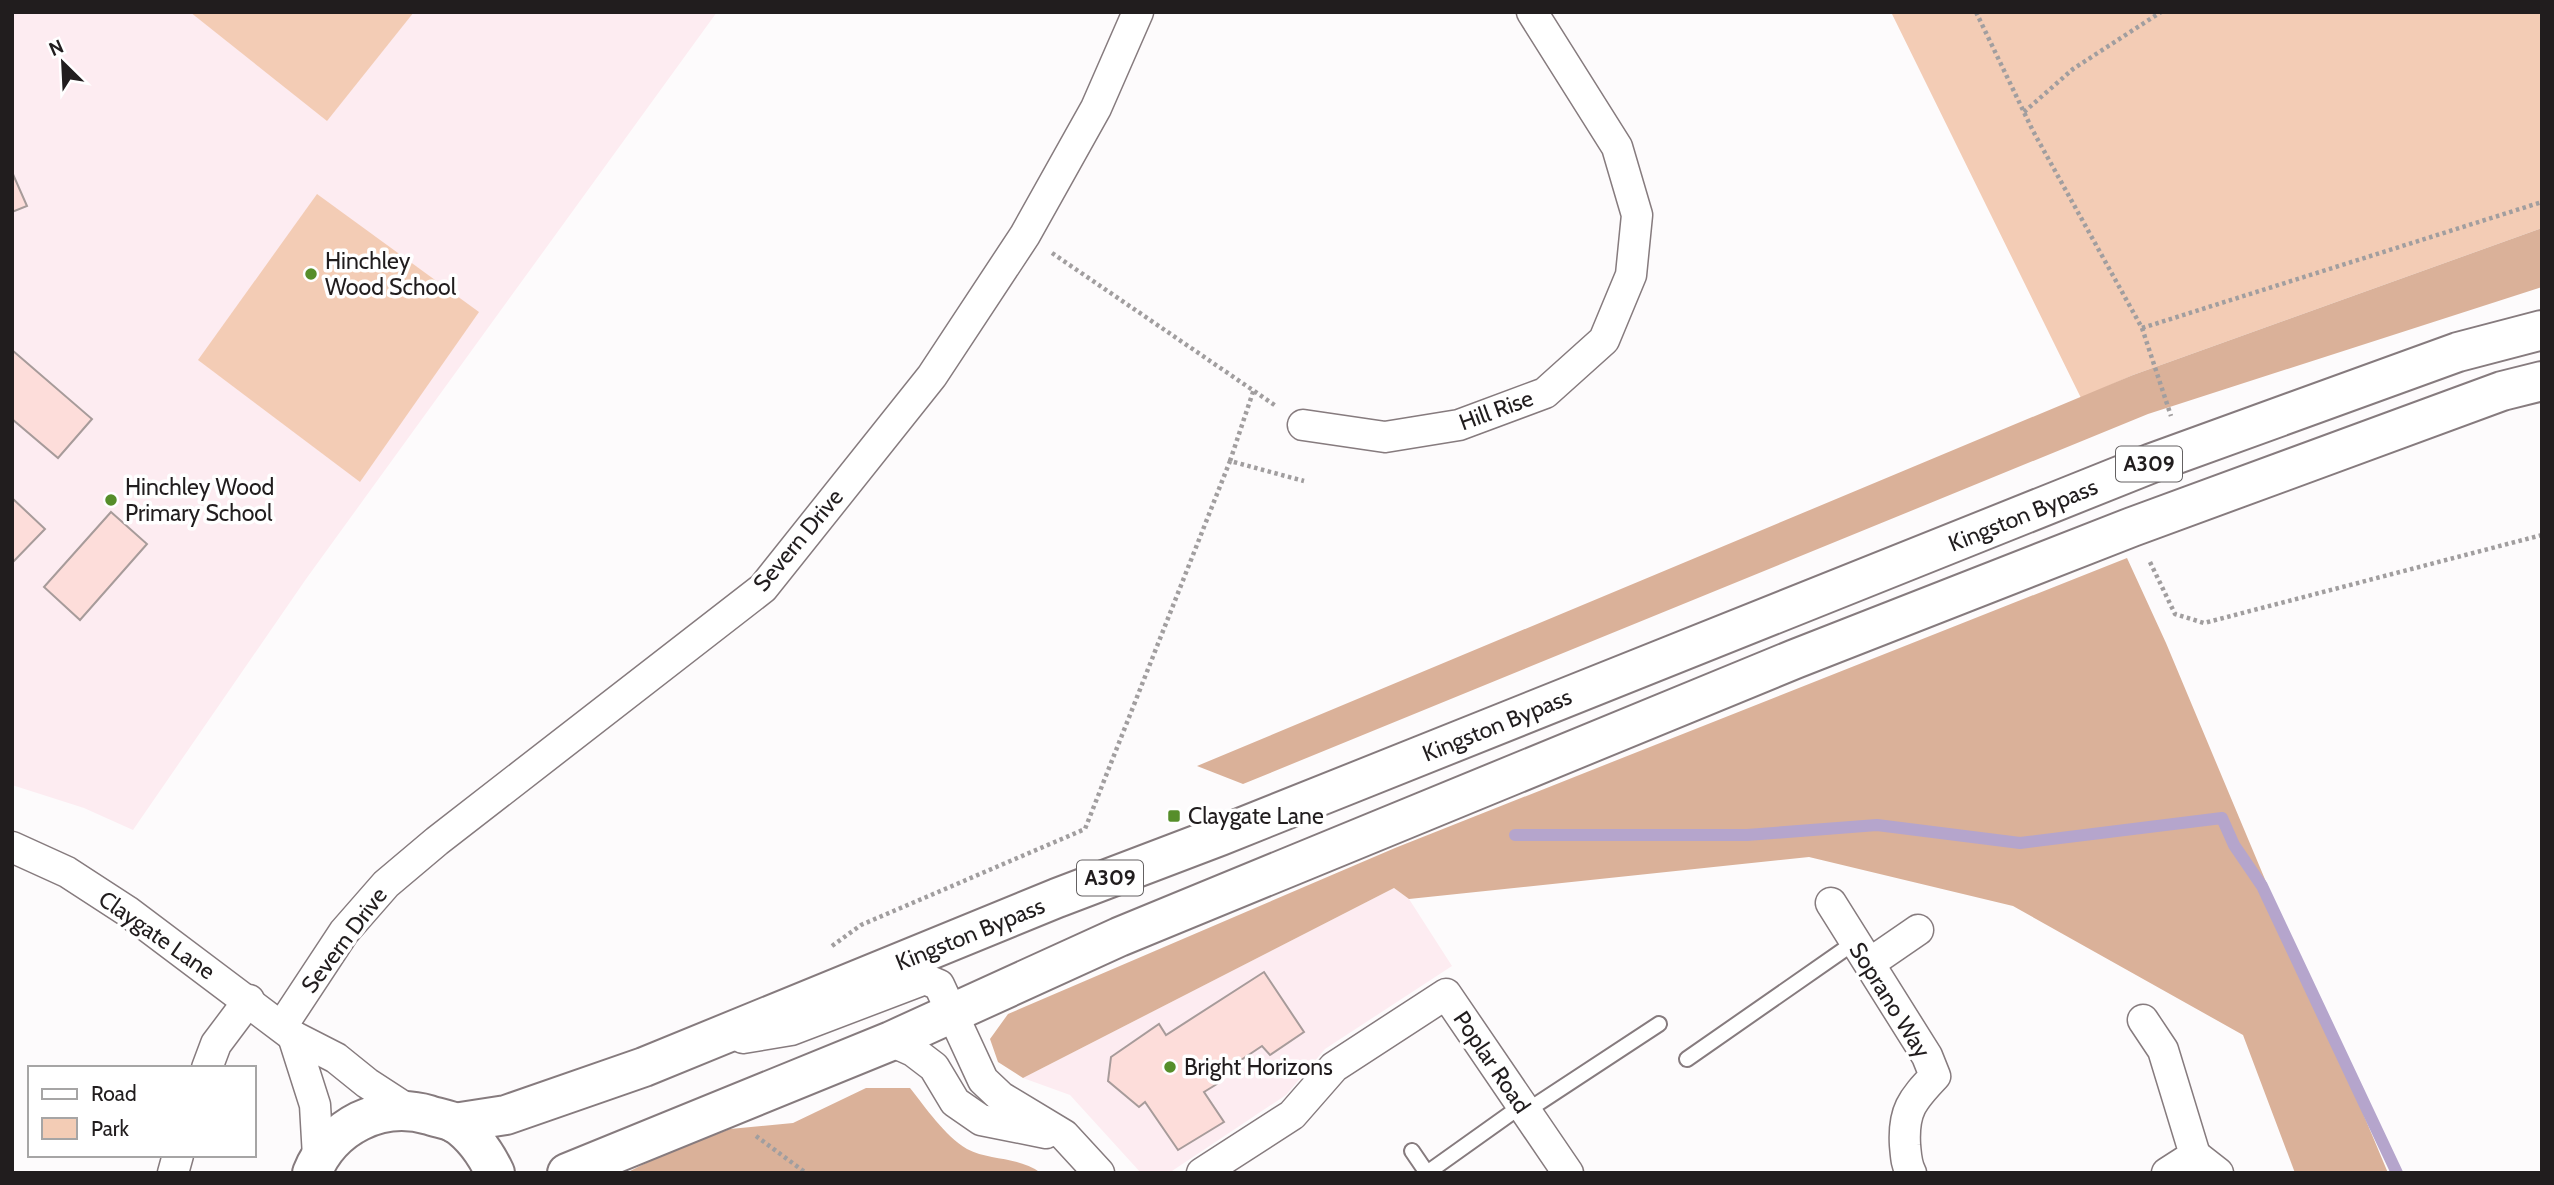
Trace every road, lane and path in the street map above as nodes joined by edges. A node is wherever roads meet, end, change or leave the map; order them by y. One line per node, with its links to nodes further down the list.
1 (1138, 12): 7 (street, Severn Drive)
2 (1532, 12): 12 (street, Hill Rise)
3 (1976, 12): 5 (path)
4 (2161, 12): 5 (path)
5 (2024, 112): 8 (path)
6 (2542, 202): 8 (path)
7 (1025, 235): 11 (path); 27 (street, Severn Drive)
8 (2142, 328): 13 (path)
9 (2542, 330): 13 (highway, Kingston Bypass / A309)
10 (2542, 381): 16 (highway, A309)
11 (1254, 389): 12 (path); 14 (path)
12 (1303, 425)
13 (2183, 454): 29 (highway, Kingston Bypass / A309)
14 (1230, 461): 15 (path); 21 (path)
15 (1304, 481)
16 (2132, 527): 17 (path); 24 (highway, A309)
17 (2542, 535)
18 (12, 847): 23 (street, Claygate Lane)
19 (1831, 903): 22 (street, Soprano Way)
20 (1918, 930): 22 (street)
21 (829, 948)
22 (1862, 952): 30 (lane); 47 (street, Soprano Way)
23 (249, 1000): 27 (street, Claygate Lane); 31 (street)
24 (954, 1013): 28 (highway, A309); 29 (street); 36 (street)
25 (2143, 1020): 38 (street)
26 (1659, 1024): 33 (lane)
27 (288, 1031): 32 (street, Claygate Lane); 39 (street)
28 (891, 1041): 36 (street); 41 (highway, A309)
29 (704, 1044): 34 (highway, Kingston Bypass / A309)
30 (1687, 1059)
31 (208, 1066)
32 (407, 1108): 34 (highway); 39 (highway)
33 (1523, 1109): 44 (street, Poplar Road); 45 (lane); 46 (street, Poplar Road)
34 (454, 1123): 40 (highway)
35 (747, 1129): 42 (path)
36 (1064, 1135): 43 (street)
37 (1412, 1151): 45 (lane)
38 (2206, 1164): 48 (street)
39 (315, 1165)
40 (495, 1173)
41 (567, 1173)
42 (806, 1173)
43 (1099, 1173)
44 (1202, 1173)
45 (1427, 1173)
46 (1568, 1173)
47 (1911, 1173)
48 (2167, 1173)

